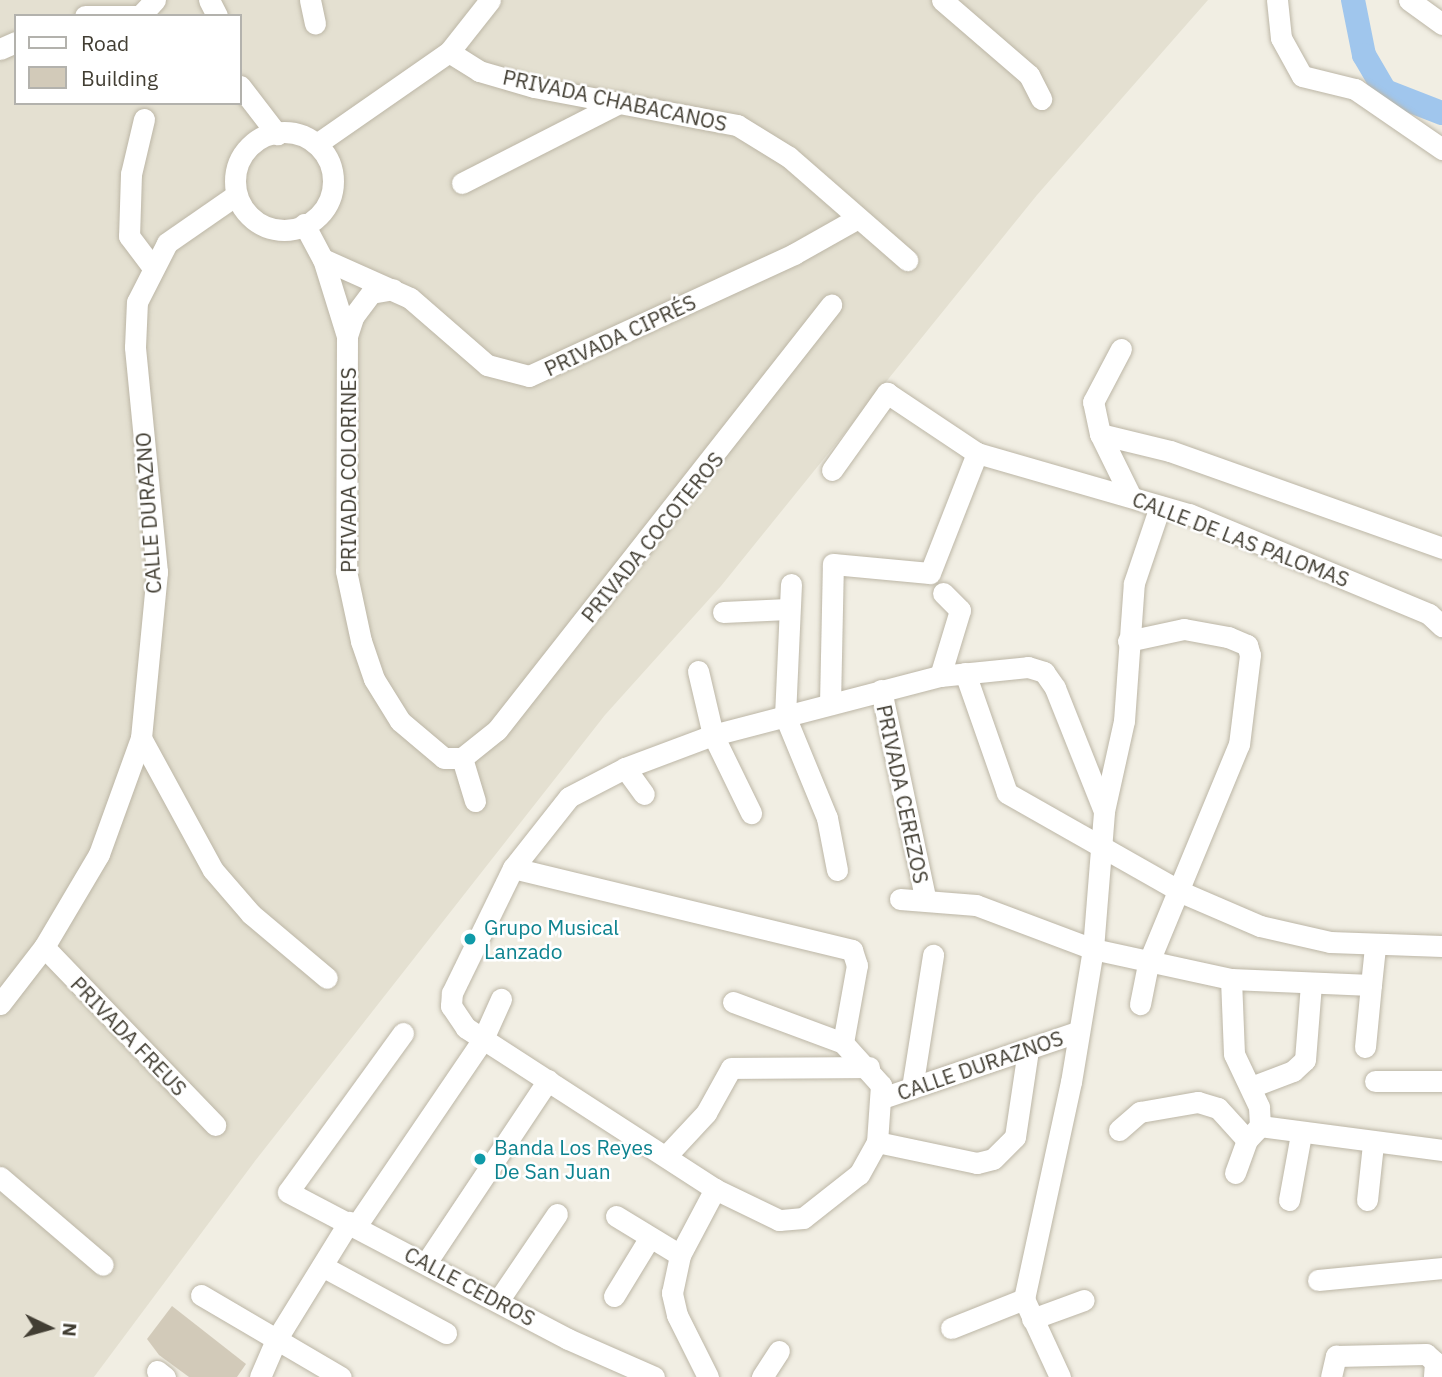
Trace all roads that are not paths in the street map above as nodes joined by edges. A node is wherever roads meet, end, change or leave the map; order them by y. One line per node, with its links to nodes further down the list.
1 (155, 0): 7 (street)
2 (310, 0): 8 (street)
3 (490, 0): 10 (street)
4 (942, 0): 12 (street)
5 (1277, 0): 17 (street)
6 (1409, 0): 9 (street)
7 (140, 14)
8 (315, 23)
9 (1442, 24)
10 (449, 52): 13 (street, PRIVADA CHABACANOS); 16 (street)
11 (242, 89): 15 (street)
12 (1041, 99)
13 (621, 102): 18 (street); 20 (street, PRIVADA CHABACANOS)
14 (144, 119): 24 (street)
15 (277, 134): 16 (street); 19 (street)
16 (318, 143): 21 (street)
17 (1442, 149)
18 (462, 183)
19 (236, 195): 21 (street); 24 (street, CALLE DURAZNO)
20 (858, 218): 23 (street, PRIVADA CHABACANOS); 25 (street, PRIVADA CIPRÉS)
21 (304, 224): 22 (street, PRIVADA COLORINES)
22 (323, 259): 25 (street, PRIVADA CIPRÉS); 27 (street, PRIVADA COLORINES)
23 (907, 260)
24 (151, 265): 48 (street, CALLE DURAZNO)
25 (393, 289): 27 (street)
26 (831, 305): 49 (street, PRIVADA COCOTEROS)
27 (347, 336): 49 (street, PRIVADA COLORINES)
28 (1121, 348): 29 (street)
29 (1100, 434): 32 (street); 34 (street)
30 (977, 453): 31 (street, CALLE DE LAS PALOMAS); 32 (street, CALLE DE LAS PALOMAS); 45 (street)
31 (832, 470)
32 (1130, 495): 33 (street, CALLE DE LAS PALOMAS)
33 (1160, 506): 39 (street, CALLE DE LAS PALOMAS); 40 (street)
34 (1442, 548)
35 (791, 584): 37 (street)
36 (943, 593): 43 (street)
37 (788, 609): 38 (street); 46 (street)
38 (723, 612)
39 (1442, 626)
40 (1128, 641): 53 (street); 58 (street)
41 (698, 671): 47 (street)
42 (965, 673): 43 (street); 53 (street); 55 (street)
43 (940, 676): 44 (street)
44 (881, 690): 45 (street); 59 (street, PRIVADA CEREZOS)
45 (830, 704): 46 (street)
46 (785, 716): 47 (street); 57 (street)
47 (713, 735): 50 (street); 54 (street)
48 (141, 738): 62 (street, CALLE DURAZNO); 67 (street)
49 (462, 758): 52 (street)
50 (625, 768): 51 (street); 56 (street)
51 (644, 794)
52 (475, 801)
53 (1104, 811): 55 (street)
54 (751, 813)
55 (1100, 844): 58 (street); 64 (street)
56 (513, 868): 77 (street); 78 (street)
57 (837, 870)
58 (1181, 892): 63 (street); 66 (street)
59 (925, 897): 60 (street); 64 (street)
60 (900, 899)
61 (1442, 946): 63 (street)
62 (44, 947): 73 (street, CALLE DURAZNO); 88 (street, PRIVADA FREUS)
63 (1375, 947): 70 (street)
64 (1093, 949): 66 (street); 75 (street)
65 (933, 955): 86 (street)
66 (1148, 964): 68 (street); 74 (street)
67 (327, 978)
68 (1231, 979): 69 (street); 85 (street)
69 (1311, 984): 70 (street); 85 (street)
70 (1371, 985): 79 (street)
71 (501, 999): 77 (street)
72 (733, 1002): 78 (street)
73 (0, 1003)
74 (1140, 1004)
75 (1077, 1032): 80 (street, CALLE DURAZNOS); 115 (street)
76 (403, 1033): 103 (street, CALLE CEDROS)
77 (483, 1040): 82 (street); 103 (street)
78 (843, 1043): 81 (street)
79 (1365, 1047)
80 (1028, 1050): 86 (street, CALLE DURAZNOS); 92 (street)
81 (869, 1067): 87 (street); 95 (street, CALLE DURAZNOS)
82 (548, 1080): 95 (street); 106 (street)
83 (1375, 1081): 84 (street)
84 (1442, 1081)
85 (1251, 1087): 90 (street)
86 (912, 1088): 87 (street, CALLE DURAZNOS)
87 (883, 1098): 92 (street)
88 (215, 1125)
89 (1119, 1130): 90 (street)
90 (1254, 1133): 91 (street); 96 (street)
91 (1301, 1134): 93 (street); 99 (street)
92 (877, 1142): 98 (street)
93 (1373, 1144): 94 (street); 100 (street)
94 (1442, 1150)
95 (666, 1156): 98 (street)
96 (1235, 1173)
97 (0, 1177): 107 (street)
98 (715, 1189): 105 (street)
99 (1289, 1200)
100 (1367, 1200)
101 (557, 1213): 114 (street)
102 (616, 1216): 104 (street)
103 (353, 1224): 106 (street, CALLE CEDROS); 108 (street)
104 (650, 1237): 105 (street); 112 (street)
105 (680, 1255): 124 (street)
106 (426, 1263): 114 (street, CALLE CEDROS)
107 (103, 1265)
108 (322, 1266): 117 (street); 118 (street)
109 (1442, 1268): 110 (street)
110 (1318, 1280)
111 (201, 1295): 118 (street)
112 (614, 1296)
113 (1084, 1300): 115 (street)
114 (498, 1301): 123 (street, CALLE CEDROS)
115 (1028, 1309): 116 (street); 126 (street)
116 (951, 1328)
117 (446, 1333)
118 (276, 1340): 121 (street); 122 (street)
119 (779, 1351): 125 (street)
120 (1331, 1371): 127 (street)
121 (260, 1377)
122 (341, 1377)
123 (654, 1377)
124 (708, 1377)
125 (762, 1377)
126 (1060, 1377)
127 (1434, 1377)

